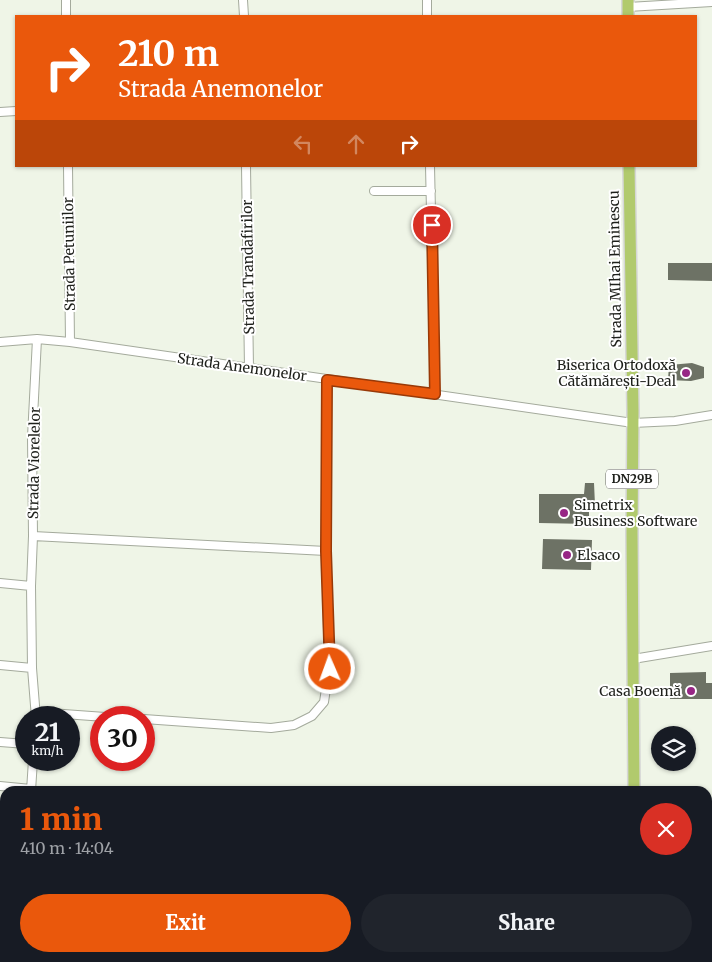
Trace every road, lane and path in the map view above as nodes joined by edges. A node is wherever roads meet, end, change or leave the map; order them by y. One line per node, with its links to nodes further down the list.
1 (66, 0): 6 (street)
2 (243, 0): 7 (street)
3 (427, 0): 8 (street)
4 (712, 2): 5 (street)
5 (628, 8)
6 (66, 15)
7 (244, 15)
8 (427, 15)
9 (15, 111): 10 (street)
10 (0, 112)
11 (68, 167): 19 (street, Strada Petuniilor)
12 (246, 167): 20 (street, Strada Trandafirilor)
13 (430, 167): 16 (street)
14 (629, 167): 24 (main road, Strada MIhai Eminescu / DN29B)
15 (374, 190): 16 (street)
16 (431, 191): 22 (street)
17 (37, 339): 18 (street, Strada Anemonelor); 19 (street, Strada Anemonelor); 25 (street, Strada Viorelelor)
18 (0, 342)
19 (70, 342): 20 (street, Strada Anemonelor)
20 (249, 368): 21 (street, Strada Anemonelor)
21 (327, 380): 22 (street, Strada Anemonelor); 26 (street)
22 (435, 394): 24 (street, Strada Anemonelor)
23 (712, 415): 24 (street, Strada Anemonelor)
24 (632, 424): 30 (main road, Strada MIhai Eminescu / DN29B)
25 (33, 536): 26 (street); 28 (street, Strada Viorelelor)
26 (326, 551): 34 (street)
27 (0, 583): 28 (street)
28 (31, 586): 32 (street, Strada Viorelelor)
29 (712, 646): 30 (street)
30 (633, 659): 39 (main road, Strada MIhai Eminescu / DN29B)
31 (0, 665): 32 (street)
32 (32, 668): 33 (street, Strada Viorelelor)
33 (35, 706)
34 (155, 720)
35 (0, 742): 36 (street)
36 (15, 743)
37 (32, 771): 38 (street)
38 (31, 786)
39 (634, 786)

